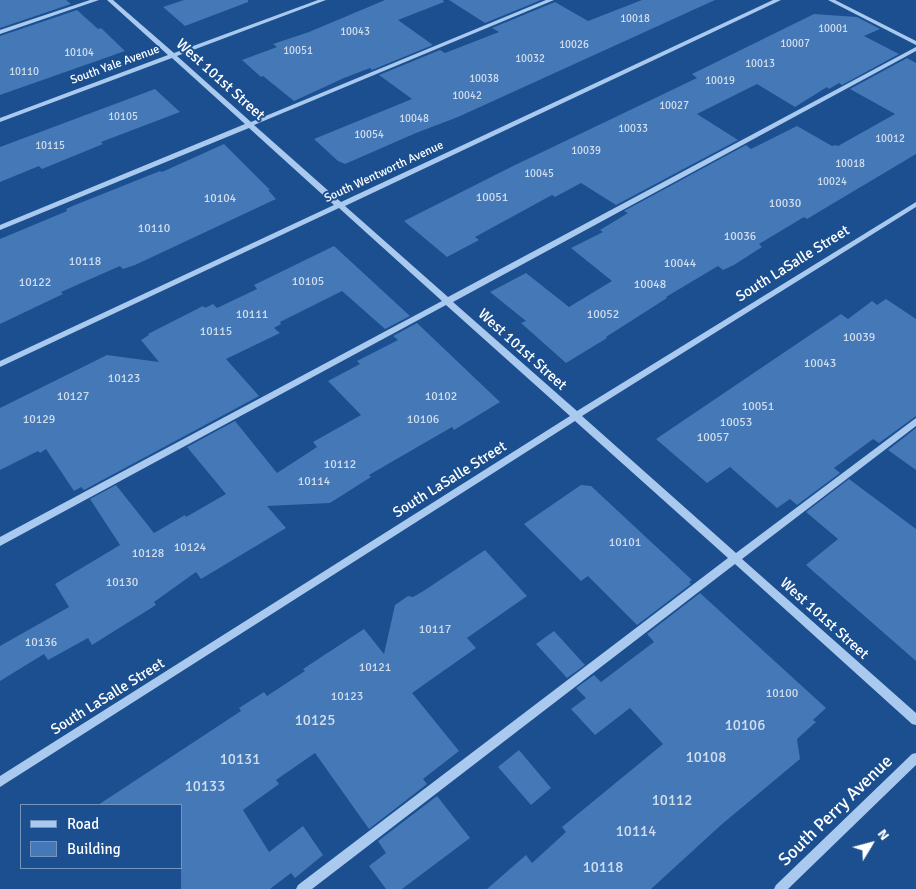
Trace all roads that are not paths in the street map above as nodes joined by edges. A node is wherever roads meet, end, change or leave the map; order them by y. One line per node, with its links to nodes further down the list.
1 (96, 0): 7 (street)
2 (110, 0): 10 (street, West 101st Street)
3 (323, 0): 10 (street, South Yale Avenue)
4 (551, 0): 12 (street)
5 (778, 0): 14 (street, South Wentworth Avenue)
6 (831, 0): 8 (street)
7 (0, 32)
8 (916, 42)
9 (916, 49): 16 (street)
10 (172, 56): 11 (street, South Yale Avenue); 12 (street, West 101st Street)
11 (0, 120)
12 (250, 125): 14 (street, West 101st Street); 15 (street)
13 (916, 204): 18 (street, South LaSalle Street)
14 (340, 205): 16 (street, West 101st Street); 17 (street, South Wentworth Avenue)
15 (0, 228)
16 (448, 302): 18 (street, West 101st Street); 20 (street)
17 (0, 364)
18 (576, 416): 21 (street, West 101st Street); 24 (street, South LaSalle Street)
19 (916, 421): 21 (street)
20 (0, 542)
21 (735, 559): 22 (street, West 101st Street); 25 (street)
22 (916, 720)
23 (916, 758): 26 (street, South Perry Avenue)
24 (0, 782)
25 (302, 889)
26 (780, 889)

